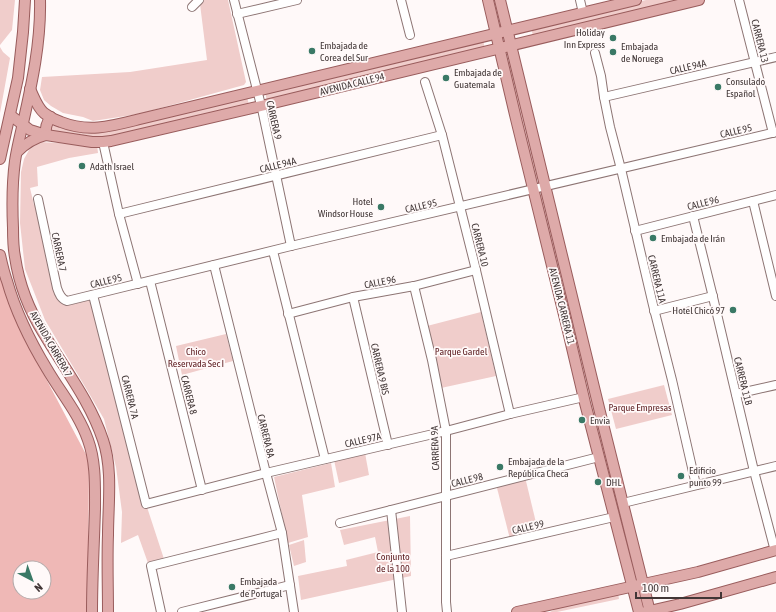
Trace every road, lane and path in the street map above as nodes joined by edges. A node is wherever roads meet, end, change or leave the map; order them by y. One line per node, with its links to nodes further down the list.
1 (25, 0): 29 (main road)
2 (40, 0): 25 (main road, AVENIDA CARRERA 7)
3 (199, 0): 13 (street)
4 (234, 0): 15 (street, CARRERA 9)
5 (297, 0): 15 (street)
6 (401, 0): 18 (street)
7 (488, 0): 17 (main road, AVENIDA CARRERA 11)
8 (500, 0): 16 (main road, AVENIDA CARRERA 11)
9 (580, 0): 14 (street)
10 (636, 0): 14 (main road, AVENIDA CALLE 94)
11 (699, 0): 19 (main road, AVENIDA CALLE 94)
12 (739, 0): 23 (street, CARRERA 13)
13 (192, 6)
14 (583, 13): 16 (main road, AVENIDA CALLE 94)
15 (237, 14): 26 (street, CARRERA 9)
16 (507, 31): 17 (main road, AVENIDA CALLE 94); 19 (main road, AVENIDA CARRERA 11)
17 (496, 34): 20 (main road, AVENIDA CARRERA 11); 26 (main road, AVENIDA CALLE 94)
18 (410, 35)
19 (510, 45): 20 (main road, AVENIDA CALLE 94); 40 (main road, AVENIDA CARRERA 11)
20 (499, 48): 28 (main road, AVENIDA CALLE 94); 41 (main road, AVENIDA CARRERA 11)
21 (595, 53): 27 (street, CARRERA 11A)
22 (776, 57): 23 (street, CALLE 94A)
23 (755, 62): 27 (street, CALLE 94A); 32 (street, CARRERA 13)
24 (425, 82): 34 (street, CARRERA 10)
25 (30, 89): 30 (main road, AVENIDA CALLE 94); 31 (main road, AVENIDA CARRERA 7)
26 (257, 91): 28 (street, CARRERA 9); 30 (main road, AVENIDA CALLE 94)
27 (604, 97): 38 (street, CARRERA 11A)
28 (261, 106): 35 (main road, AVENIDA CALLE 94); 39 (street, CARRERA 9)
29 (10, 115): 31 (main road, AVENIDA CALLE 94); 37 (main road)
30 (51, 118): 33 (main road)
31 (23, 125): 33 (main road, AVENIDA CALLE 94); 36 (main road, AVENIDA CARRERA 7)
32 (774, 132): 38 (street, CALLE 95)
33 (46, 136): 35 (main road, AVENIDA CALLE 94); 36 (main road)
34 (442, 136): 39 (street, CALLE 94A); 45 (street, CARRERA 10)
35 (103, 142): 46 (street)
36 (16, 152): 92 (main road, AVENIDA CARRERA 7)
37 (0, 159)
38 (621, 169): 40 (street, CALLE 95); 48 (street, CARRERA 11A)
39 (277, 176): 46 (street, CALLE 94A); 49 (street, CARRERA 9)
40 (545, 187): 41 (street, CALLE 95); 78 (main road, AVENIDA CARRERA 11)
41 (533, 190): 45 (street, CALLE 95); 66 (main road, AVENIDA CARRERA 11)
42 (776, 196): 44 (street, CALLE 96)
43 (38, 199): 61 (street, CARRERA 7)
44 (753, 201): 47 (street, CALLE 96); 59 (street)
45 (460, 207): 49 (street, CALLE 95); 53 (street, CARRERA 10)
46 (119, 214): 55 (street)
47 (693, 216): 48 (street, CALLE 96); 58 (street, CARRERA 11B)
48 (635, 231): 62 (street, CARRERA 11A)
49 (292, 246): 50 (street, CALLE 95)
50 (273, 251): 52 (street, CALLE 95); 63 (street)
51 (0, 255): 91 (main road, AVENIDA CARRERA 7)
52 (214, 265): 54 (street, CALLE 95); 74 (street, CARRERA 8A)
53 (476, 270): 56 (street, CALLE 96); 67 (street, CARRERA 10)
54 (150, 281): 55 (street, CALLE 95); 76 (street, CARRERA 8)
55 (138, 284): 57 (street, CALLE 95)
56 (414, 286): 60 (street, CALLE 96); 68 (street, CARRERA 9A)
57 (93, 295): 61 (street, CALLE 95); 79 (street, CARRERA 7A)
58 (713, 296): 62 (street); 65 (street, CARRERA 11B)
59 (776, 296)
60 (353, 298): 63 (street, CALLE 96); 69 (street, CARRERA 9 BIS)
61 (71, 300)
62 (654, 311): 75 (street, CARRERA 11A)
63 (288, 314): 71 (street)
64 (776, 385): 65 (street)
65 (736, 394): 73 (street, CARRERA 11B)
66 (584, 397): 67 (street, CALLE 97A); 70 (main road, AVENIDA CARRERA 11)
67 (510, 414): 68 (street, CALLE 97A)
68 (446, 431): 69 (street, CALLE 97A); 77 (street, CARRERA 9A)
69 (388, 445): 71 (street, CALLE 97A)
70 (599, 457): 77 (street, CALLE 98); 81 (main road, AVENIDA CARRERA 11)
71 (325, 460): 74 (street, CALLE 97A)
72 (776, 466): 73 (street)
73 (754, 471): 75 (street); 84 (street, CARRERA 11B)
74 (266, 473): 76 (street, CALLE 97A); 83 (street, CARRERA 8A)
75 (696, 485): 78 (street)
76 (202, 490): 79 (street, CALLE 97A)
77 (446, 496): 80 (street, CALLE 98); 85 (street, CARRERA 9A)
78 (623, 503): 87 (main road, AVENIDA CARRERA 11)
79 (146, 504)
80 (391, 510): 82 (street, CALLE 98); 96 (street)
81 (614, 518): 85 (street, CALLE 99); 89 (main road, AVENIDA CARRERA 11)
82 (340, 523)
83 (282, 533): 88 (street, CARRERA 8A); 93 (street)
84 (775, 551): 87 (main road)
85 (446, 556): 97 (street, CARRERA 9A)
86 (776, 577): 90 (main road)
87 (643, 584): 89 (main road); 100 (main road, AVENIDA CARRERA 11)
88 (290, 585): 94 (street); 95 (street, CARRERA 8A)
89 (632, 586): 98 (main road); 99 (main road, AVENIDA CARRERA 11)
90 (669, 609): 100 (main road)
91 (92, 612)
92 (108, 612)
93 (161, 612)
94 (182, 612)
95 (294, 612)
96 (402, 612)
97 (447, 612)
98 (517, 612)
99 (639, 612)
100 (648, 612)

